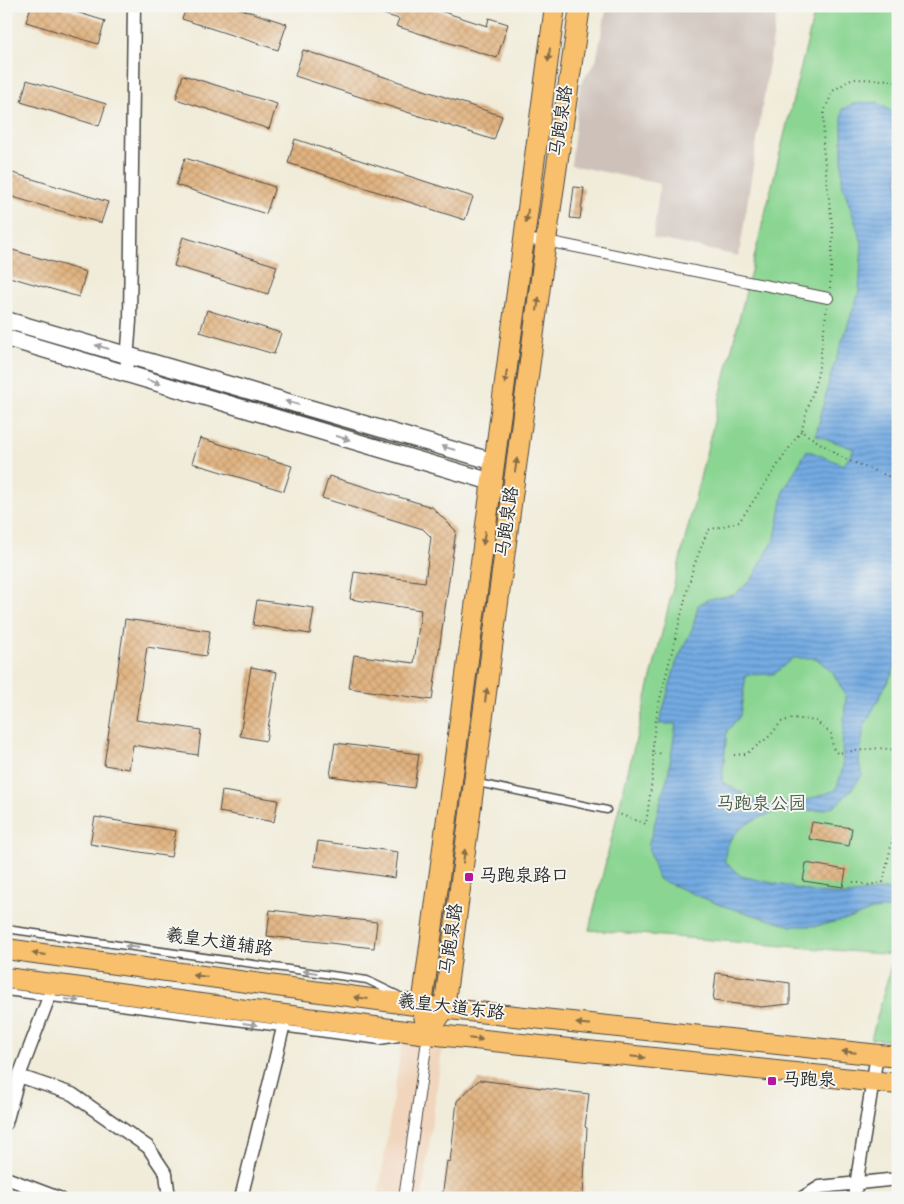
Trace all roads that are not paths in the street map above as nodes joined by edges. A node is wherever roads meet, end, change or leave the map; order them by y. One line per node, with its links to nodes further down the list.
1 (134, 6): 9 (street)
2 (555, 6): 4 (main road, 马跑泉路, one-way to 4)
3 (580, 6): 5 (main road, 马跑泉路)
4 (524, 240): 5 (street); 11 (main road, 马跑泉路, one-way to 11)
5 (546, 241): 6 (street); 13 (main road, 马跑泉路, one-way to 5)
6 (828, 298)
7 (6, 320): 9 (street, one-way to 7)
8 (6, 338): 10 (street)
9 (128, 355): 10 (street); 11 (street, one-way to 9)
10 (126, 374): 12 (street, one-way to 12)
11 (494, 462): 12 (main road, 马跑泉路)
12 (492, 482): 20 (main road, 马跑泉路, one-way to 20)
13 (474, 783): 14 (lane); 21 (main road, 马跑泉路, one-way to 13)
14 (607, 810)
15 (6, 929): 20 (lane, 羲皇大道辅路, one-way to 15)
16 (6, 949): 20 (main road, 羲皇大道东路, one-way to 16)
17 (6, 978): 18 (main road, 羲皇大道东路)
18 (50, 990): 19 (lane); 22 (lane, one-way to 22); 23 (main road, 羲皇大道东路); 26 (street)
19 (6, 992)
20 (422, 1006): 21 (main road, 羲皇大道东路); 23 (main road, 马跑泉路)
21 (444, 1009): 23 (main road, 马跑泉路); 24 (main road, 羲皇大道东路, one-way to 21)
22 (283, 1028): 23 (lane); 35 (street)
23 (428, 1034): 27 (main road, 羲皇大道东路, one-way to 27); 36 (street, 马跑泉路)
24 (877, 1055): 25 (main road, 羲皇大道东路); 27 (street)
25 (898, 1057)
26 (19, 1076): 29 (street); 34 (street)
27 (872, 1082): 28 (main road, 羲皇大道东路); 32 (street)
28 (898, 1084)
29 (6, 1123)
30 (6, 1178): 33 (street)
31 (898, 1180): 32 (street)
32 (856, 1182): 37 (street); 38 (street)
33 (59, 1198)
34 (169, 1198)
35 (241, 1198)
36 (404, 1198)
37 (802, 1198)
38 (854, 1198)

